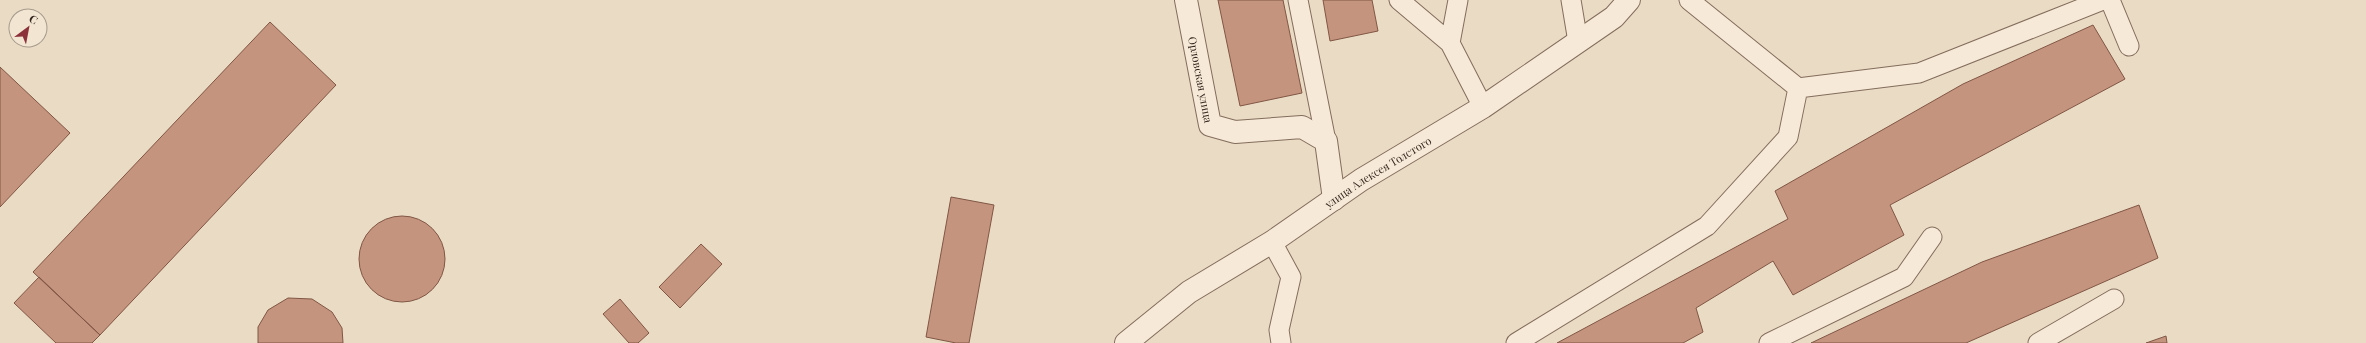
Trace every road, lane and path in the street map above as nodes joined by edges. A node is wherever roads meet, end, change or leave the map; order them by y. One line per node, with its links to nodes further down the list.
1 (1186, 0): 15 (street, Орловская улица)
2 (1298, 0): 15 (lane)
3 (1399, 0): 11 (lane)
4 (1458, 0): 11 (lane)
5 (1571, 0): 10 (lane)
6 (1629, 0): 10 (street, улица Алексея Толстого)
7 (1689, 0): 13 (lane)
8 (2103, 0): 13 (lane)
9 (2110, 0): 12 (lane)
10 (1578, 42): 14 (street, улица Алексея Толстого)
11 (1450, 43): 14 (lane)
12 (2129, 46)
13 (1798, 88): 22 (lane)
14 (1483, 107): 16 (street, улица Алексея Толстого)
15 (1326, 141): 16 (street)
16 (1334, 199): 18 (street, улица Алексея Толстого)
17 (1932, 237): 23 (lane)
18 (1272, 242): 20 (street, улица Алексея Толстого); 21 (lane)
19 (2114, 299): 24 (lane)
20 (1126, 343)
21 (1281, 343)
22 (1516, 343)
23 (1770, 343)
24 (2038, 343)

